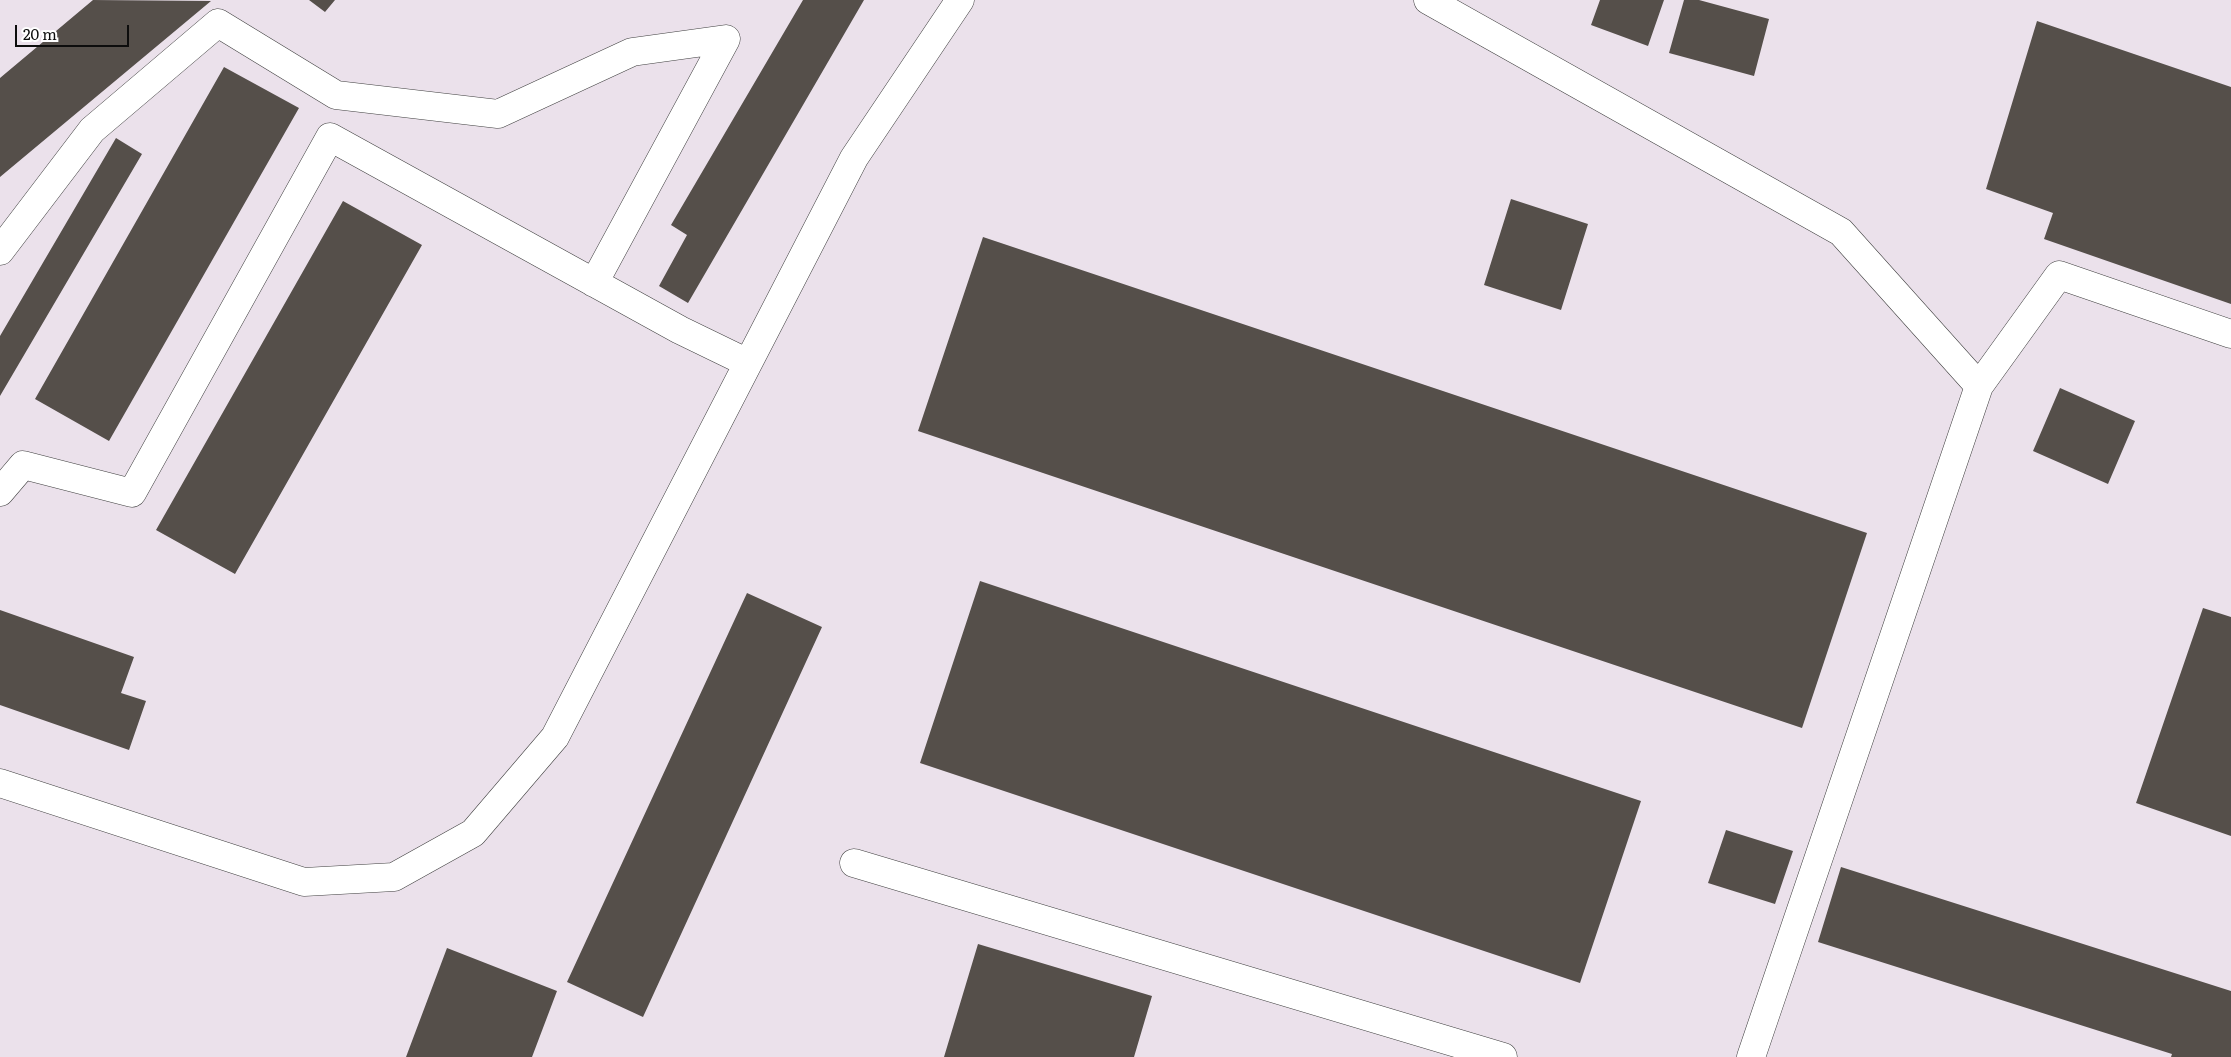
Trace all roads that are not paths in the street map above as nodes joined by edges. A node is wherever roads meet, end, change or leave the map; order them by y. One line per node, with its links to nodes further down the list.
1 (960, 0): 8 (lane)
2 (1428, 0): 9 (lane)
3 (336, 95): 4 (lane); 5 (lane); 6 (lane)
4 (330, 137): 6 (lane); 10 (lane)
5 (0, 251)
6 (594, 283): 8 (lane)
7 (2231, 334): 9 (lane)
8 (748, 363): 11 (lane)
9 (1979, 386): 14 (lane)
10 (0, 492)
11 (0, 783)
12 (854, 863): 13 (lane)
13 (1503, 1057)
14 (1751, 1057)

